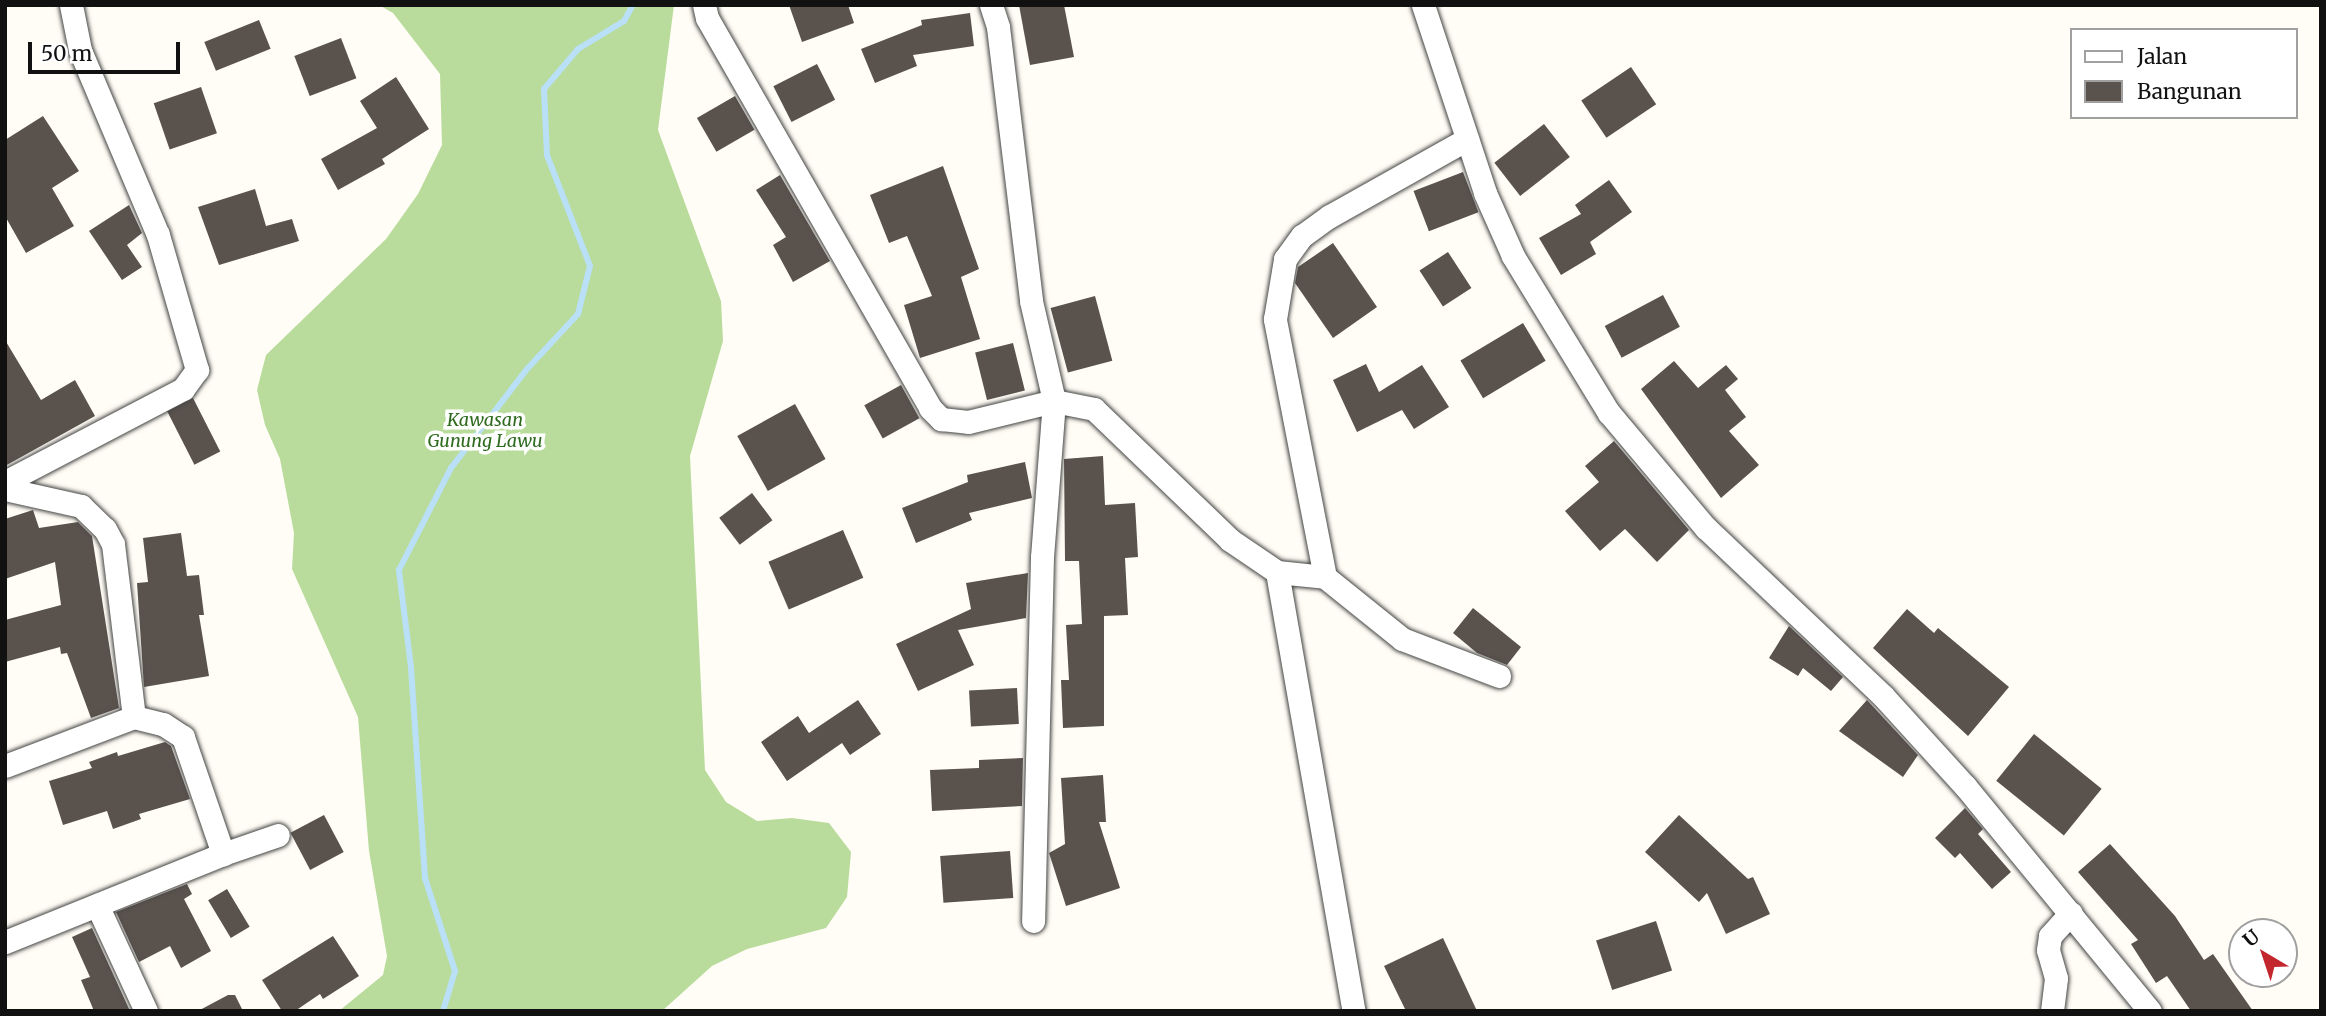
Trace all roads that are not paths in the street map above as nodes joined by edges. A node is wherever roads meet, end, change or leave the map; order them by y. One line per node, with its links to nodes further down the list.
1 (71, 5): 7 (street)
2 (704, 5): 6 (street)
3 (991, 5): 6 (street)
4 (1423, 5): 5 (street)
5 (1467, 139): 10 (street); 17 (street)
6 (1055, 401): 9 (street); 18 (street)
7 (5, 482)
8 (5, 489): 12 (street)
9 (1277, 572): 10 (street); 21 (street)
10 (1325, 577): 11 (street)
11 (1499, 676)
12 (134, 717): 13 (street); 15 (street)
13 (5, 766)
14 (278, 835): 15 (street)
15 (223, 854): 16 (street)
16 (97, 905): 19 (street); 20 (street)
17 (2071, 913): 22 (street); 23 (street)
18 (1033, 920)
19 (5, 942)
20 (146, 1011)
21 (1354, 1011)
22 (2052, 1011)
23 (2150, 1011)

